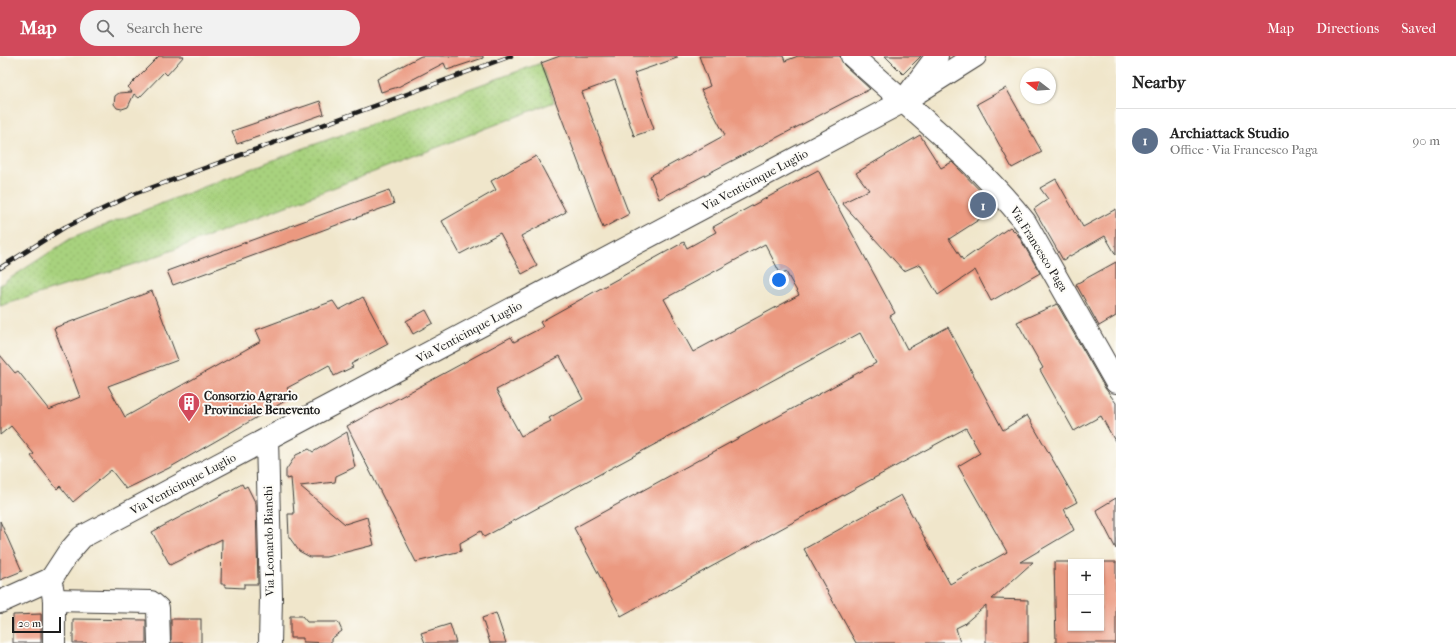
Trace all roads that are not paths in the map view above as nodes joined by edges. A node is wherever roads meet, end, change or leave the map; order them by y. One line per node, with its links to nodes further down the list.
1 (852, 56): 4 (street, Via Francesco Paga)
2 (937, 56): 4 (street, Via Venticinque Luglio)
3 (975, 56): 4 (street, Via Venticinque Luglio)
4 (902, 102): 5 (street, Via Francesco Paga); 6 (street, Via Venticinque Luglio)
5 (1116, 382)
6 (267, 439): 7 (street, Via Venticinque Luglio); 11 (street, Via Leonardo Bianchi)
7 (53, 590): 8 (street); 9 (street); 10 (street)
8 (0, 602)
9 (54, 643)
10 (159, 643)
11 (270, 643)

